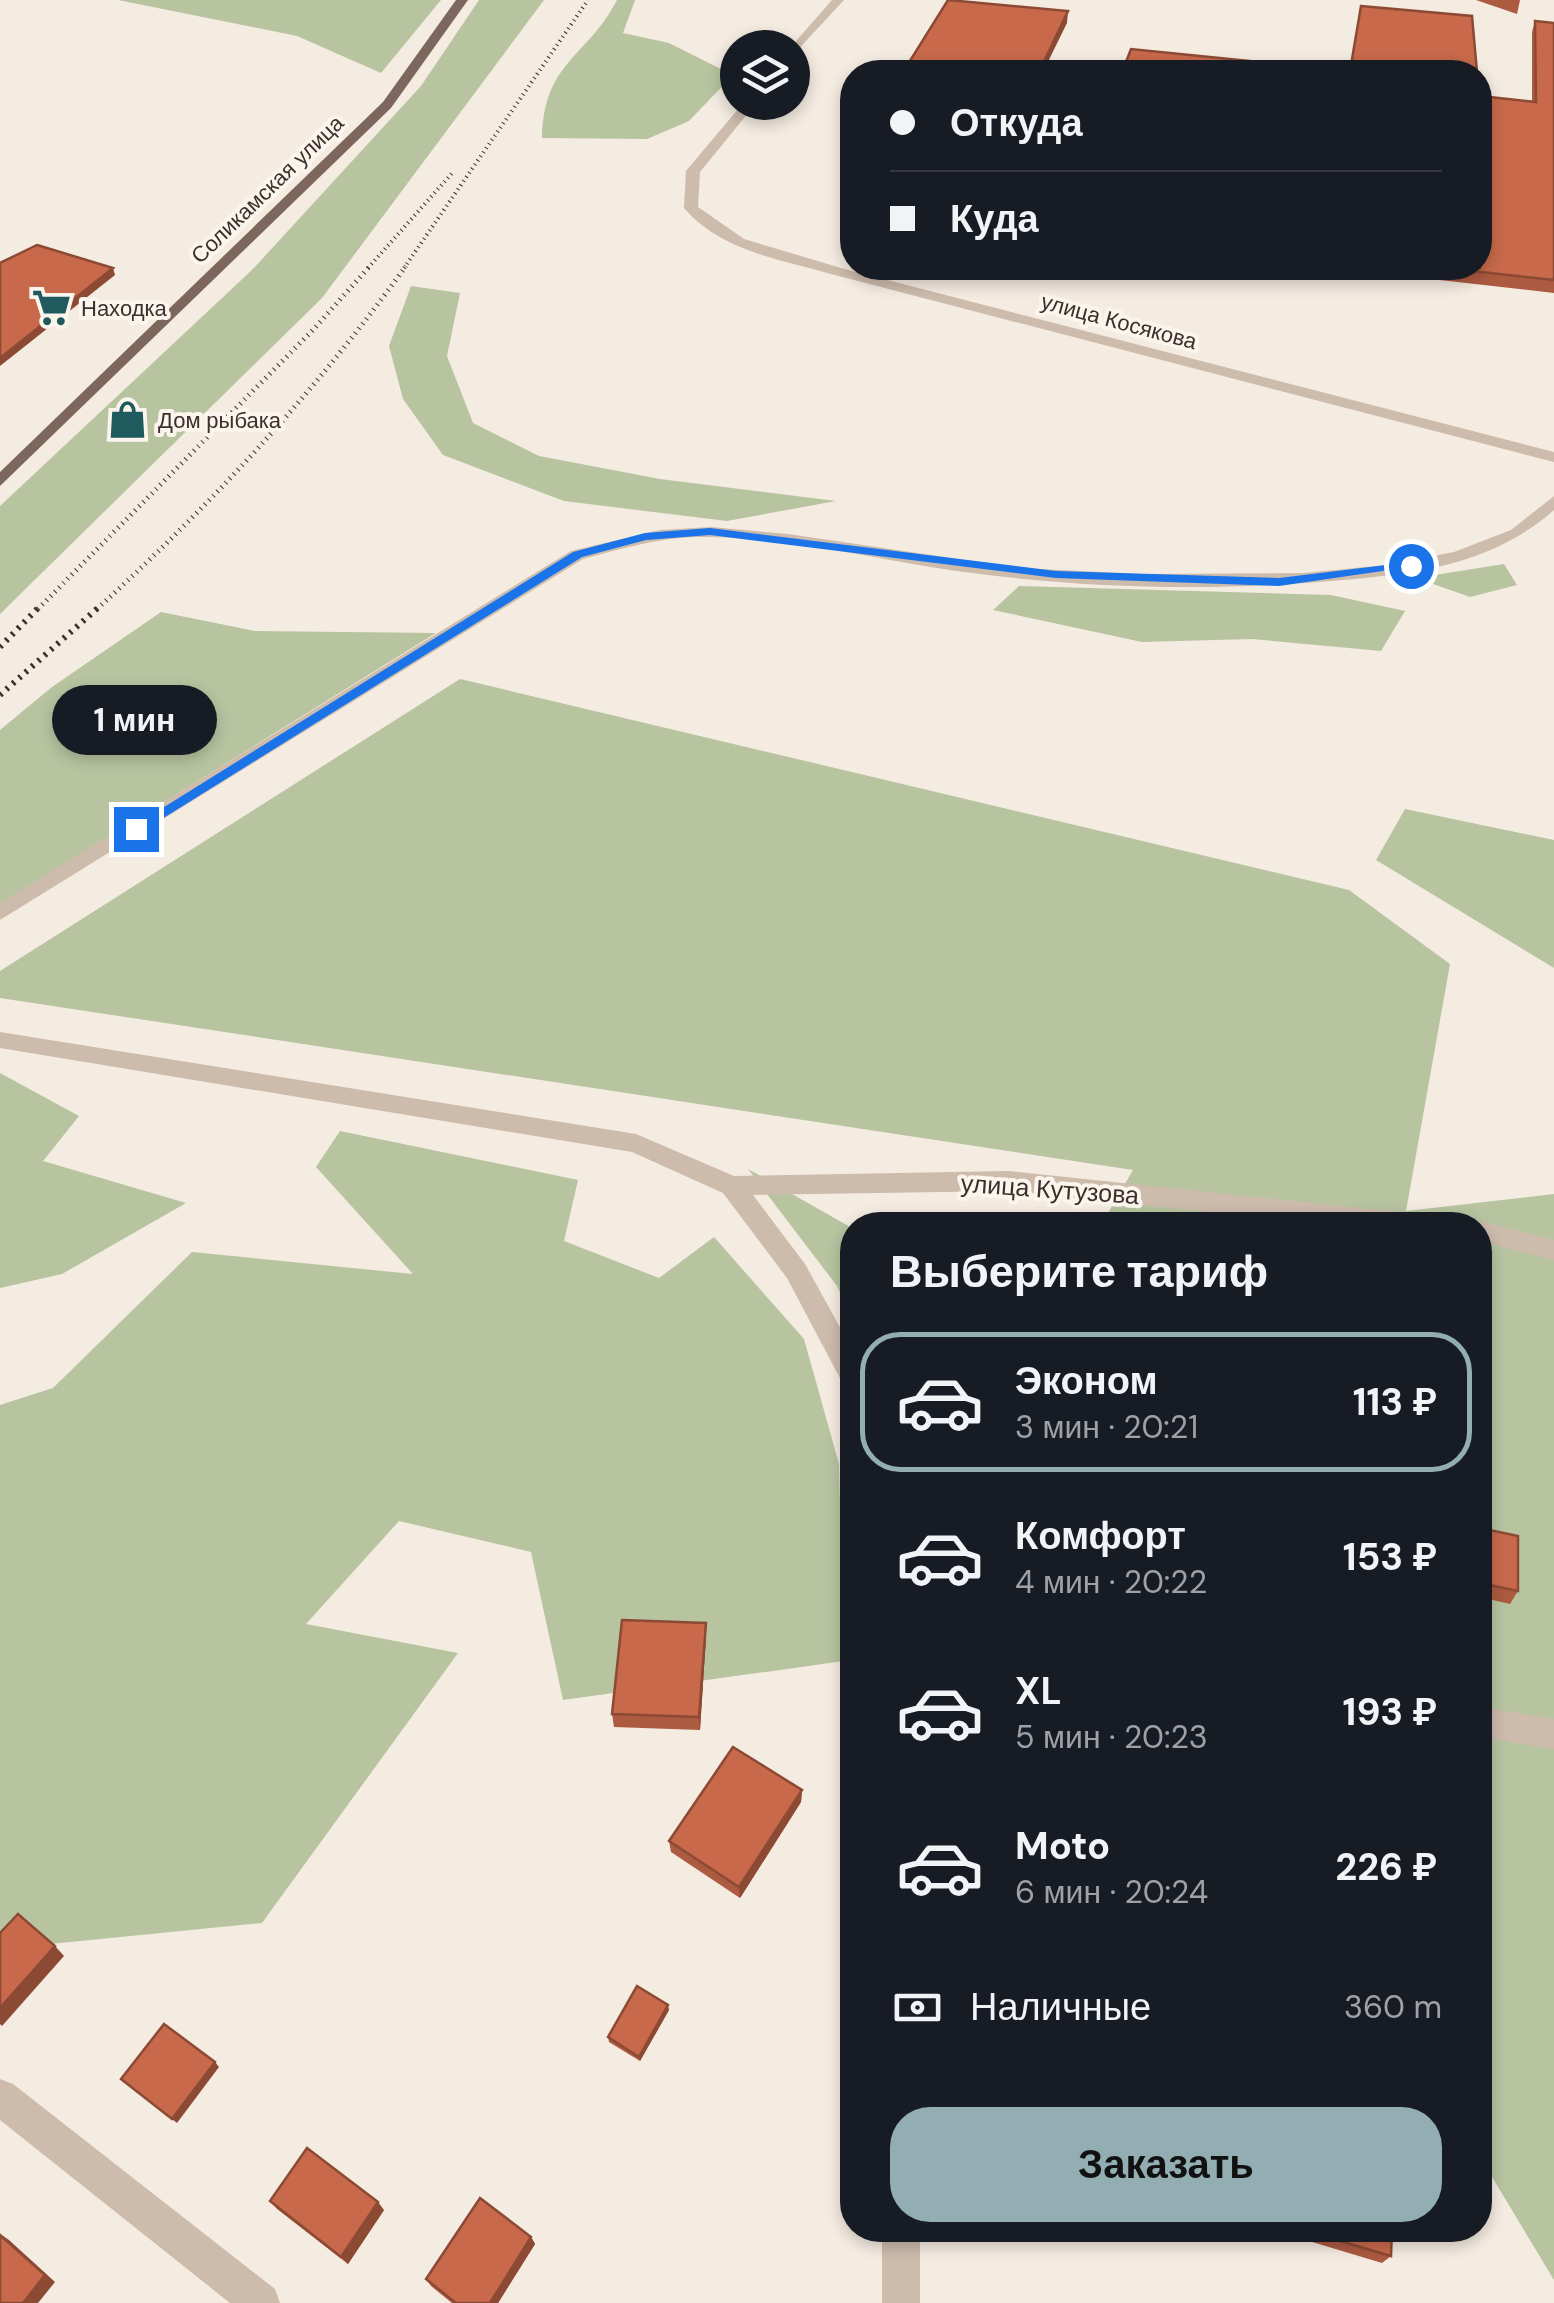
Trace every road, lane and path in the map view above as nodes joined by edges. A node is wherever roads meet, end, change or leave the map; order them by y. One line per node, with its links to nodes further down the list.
1 (462, 0): 8 (main road, Соликамская улица)
2 (838, 0): 3 (street)
3 (810, 33)
4 (736, 120): 5 (street, улица Косякова)
5 (840, 272)
6 (871, 280): 7 (street, улица Косякова)
7 (1554, 457)
8 (0, 481)
9 (1554, 501): 10 (street)
10 (0, 913)
11 (0, 1040): 12 (street)
12 (732, 1186): 13 (street, улица Кутузова); 16 (street)
13 (1305, 1212)
14 (1492, 1234): 15 (street)
15 (1554, 1250)
16 (840, 1352)
17 (1492, 1724): 18 (street)
18 (1554, 1734)
19 (0, 2097): 21 (street)
20 (901, 2242): 22 (street)
21 (261, 2303)
22 (900, 2303)

